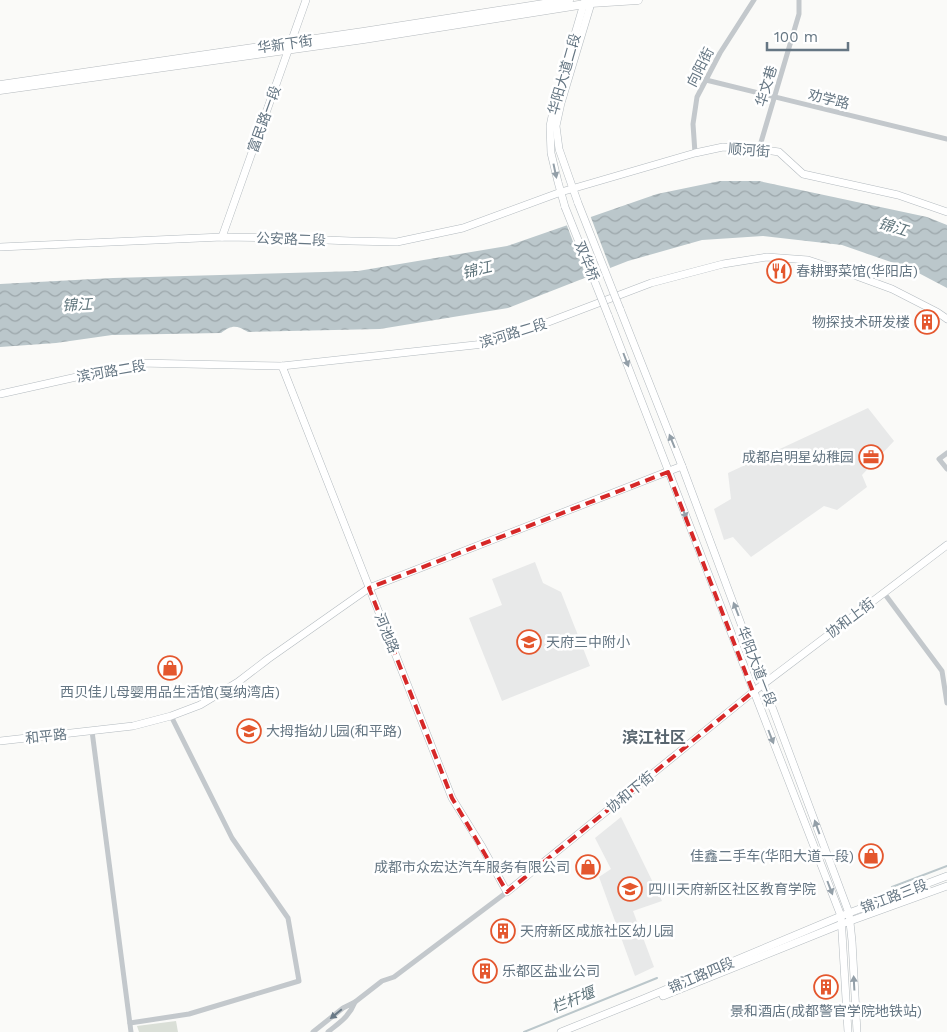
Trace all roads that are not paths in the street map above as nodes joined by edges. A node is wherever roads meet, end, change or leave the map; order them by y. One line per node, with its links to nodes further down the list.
1 (306, 0): 7 (street, 富民路一段)
2 (569, 0): 7 (main road, 华新下街)
3 (638, 0): 6 (main road)
4 (754, 0): 8 (street, 向阳街)
5 (799, 0): 11 (street, 华文巷)
6 (588, 2): 7 (main road); 15 (street, 华阳大道二段); 16 (street, 华阳大道二段, one-way to 16)
7 (290, 46): 9 (main road, 华新下街); 10 (main road); 19 (street, 富民路一段)
8 (706, 80): 11 (street, 劝学路); 14 (street, 向阳街)
9 (0, 85)
10 (0, 90)
11 (775, 97): 12 (street, 劝学路); 13 (street, 华文巷)
12 (947, 139)
13 (759, 149): 14 (street, 顺河街); 18 (street, 顺河街)
14 (695, 152): 15 (street, 顺河街)
15 (573, 188): 16 (street, 公安路二段); 21 (street, 华阳大道二段, bridge)
16 (561, 192): 17 (street, 华阳大道二段); 19 (street, 公安路二段)
17 (565, 207): 22 (street, 双华桥, bridge)
18 (947, 212)
19 (222, 237): 20 (street, 公安路二段)
20 (0, 247)
21 (620, 310): 27 (street, 华阳大道一段, one-way to 21)
22 (608, 315): 29 (street, 华阳大道一段, one-way to 29)
23 (947, 319): 24 (street, 滨河路二段)
24 (282, 366): 25 (street, 滨河路二段); 31 (street, 河池路)
25 (0, 394)
26 (947, 453): 28 (street)
27 (682, 466): 29 (street, 和平路); 34 (street, 华阳大道一段, one-way to 27)
28 (947, 469)
29 (668, 472): 31 (street, 和平路); 35 (street, 华阳大道一段, one-way to 35)
30 (947, 545): 32 (street, 协和上街)
31 (369, 588): 37 (street, 和平路); 42 (street, 河池路)
32 (884, 593): 33 (street); 34 (street, 协和上街)
33 (944, 670): 36 (street)
34 (764, 684): 35 (street, 协和上街); 43 (street, 华阳大道一段, one-way to 34)
35 (753, 692): 42 (street, 协和下街); 44 (street, 华阳大道一段, one-way to 44)
36 (947, 703)
37 (171, 716): 38 (street, 和平路); 46 (street)
38 (92, 731): 39 (street, 和平路); 46 (street)
39 (0, 741)
40 (947, 876): 43 (street, 锦江路三段)
41 (947, 886): 43 (street, 锦江路三段)
42 (507, 892): 45 (street)
43 (849, 917): 44 (street, 锦江路三段); 53 (street, 华阳大道一段, one-way to 43)
44 (841, 920): 50 (street, 锦江路四段); 51 (street, 锦江路四段); 52 (street, 华阳大道一段)
45 (355, 1002): 48 (street, one-way to 48); 49 (street)
46 (130, 1023): 47 (street)
47 (131, 1032)
48 (314, 1032)
49 (328, 1032)
50 (561, 1032)
51 (573, 1032)
52 (848, 1032)
53 (857, 1032)

